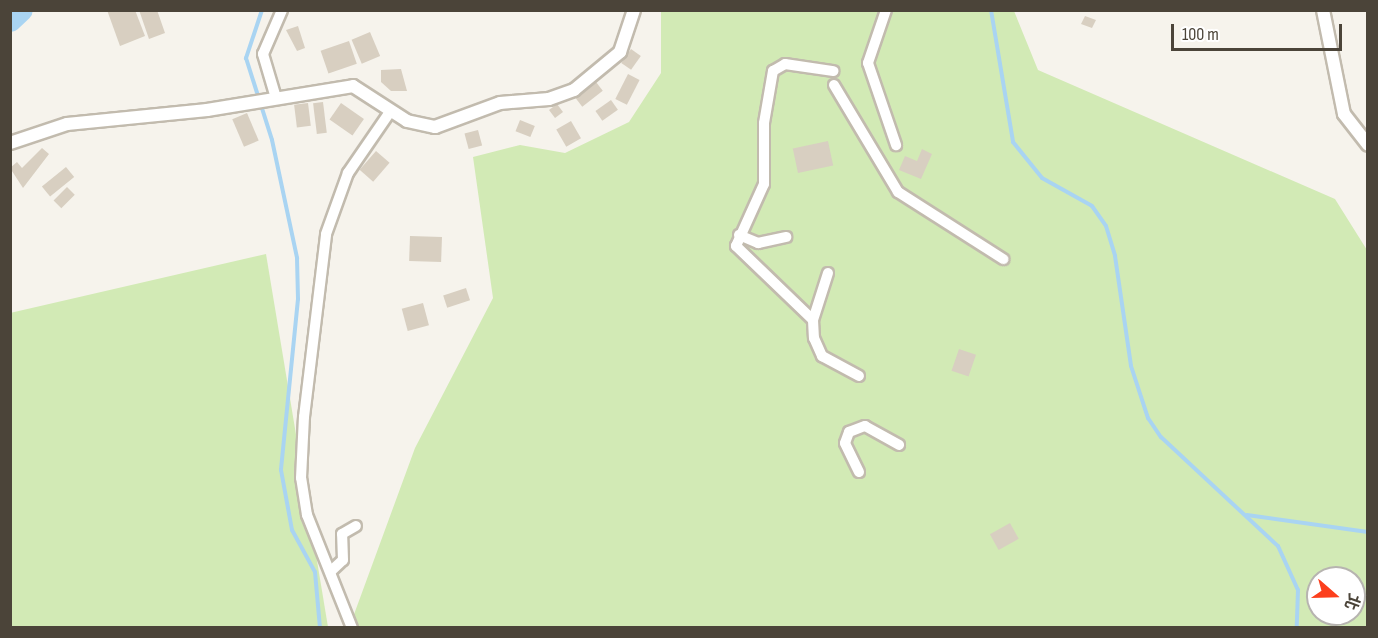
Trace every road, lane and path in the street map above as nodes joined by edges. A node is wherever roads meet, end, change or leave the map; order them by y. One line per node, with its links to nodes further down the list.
1 (282, 10): 7 (street)
2 (634, 10): 8 (street)
3 (886, 10): 10 (street)
4 (1323, 10): 11 (street)
5 (833, 71): 12 (street)
6 (834, 85): 14 (street)
7 (271, 99): 8 (street); 9 (street)
8 (390, 112): 21 (street)
9 (10, 143)
10 (896, 145)
11 (1368, 145)
12 (739, 235): 13 (street); 16 (street)
13 (786, 237)
14 (1003, 259)
15 (828, 273): 16 (street)
16 (813, 320): 17 (street)
17 (859, 376)
18 (899, 445): 19 (street)
19 (859, 472)
20 (356, 526): 21 (street)
21 (331, 570): 22 (street)
22 (352, 627)

